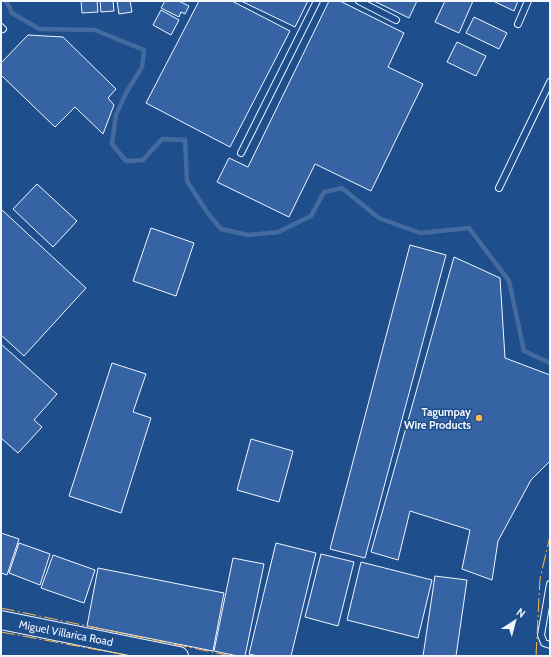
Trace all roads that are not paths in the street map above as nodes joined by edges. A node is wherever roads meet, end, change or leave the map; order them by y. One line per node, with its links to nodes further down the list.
1 (317, 1): 7 (lane)
2 (359, 1): 4 (lane)
3 (528, 1): 5 (lane)
4 (396, 20)
5 (518, 24)
6 (550, 82): 8 (lane)
7 (241, 153)
8 (499, 188)
9 (550, 584): 11 (lane)
10 (1, 620): 12 (main road, Miguel Villarica Road)
11 (550, 645)
12 (179, 656)

